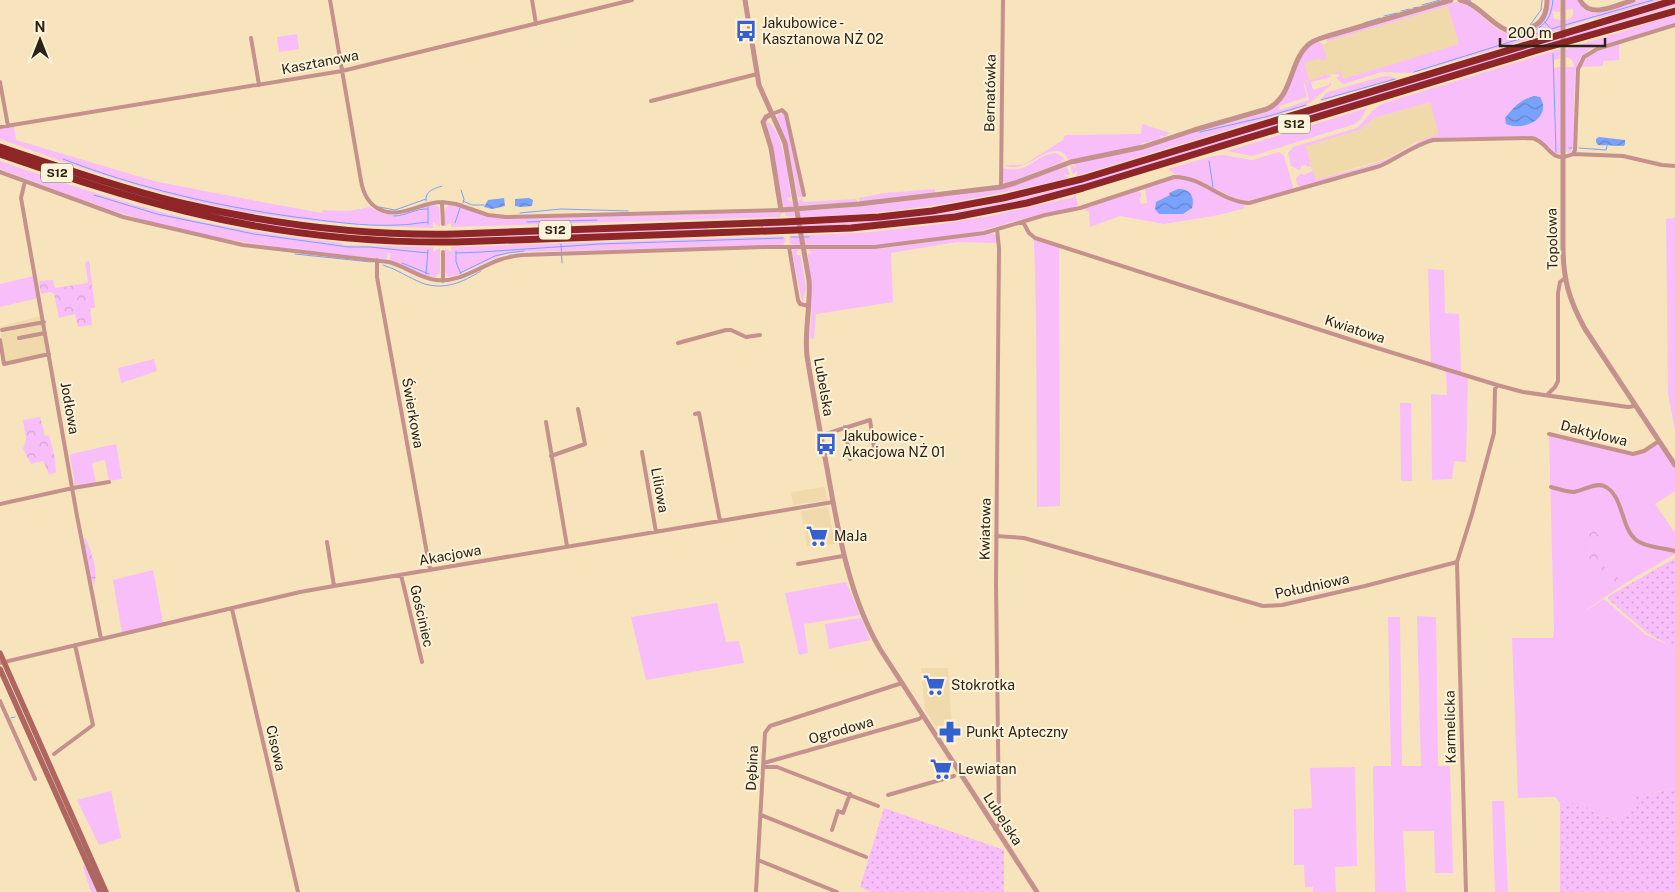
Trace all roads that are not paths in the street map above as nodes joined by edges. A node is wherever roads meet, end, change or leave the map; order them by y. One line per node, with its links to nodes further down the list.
1 (330, 0): 17 (street)
2 (532, 0): 14 (street)
3 (632, 0): 14 (street, Kasztanowa)
4 (745, 0): 18 (street, Lubelska)
5 (1003, 0): 32 (street, Bernatówka)
6 (1451, 0): 32 (street)
7 (1460, 0): 8 (street)
8 (1547, 0)
9 (1563, 0): 28 (street, Topolowa)
10 (1580, 0): 11 (street)
11 (1633, 0)
12 (1675, 0): 25 (highway, S12)
13 (1675, 11): 26 (highway, S12)
14 (536, 24): 17 (street, Kasztanowa)
15 (1675, 25): 27 (street)
16 (251, 38): 20 (street)
17 (342, 71): 20 (street, Kasztanowa); 34 (street)
18 (757, 74): 21 (street); 22 (street, Lubelska)
19 (0, 82): 23 (street)
20 (259, 85): 23 (street, Kasztanowa)
21 (651, 101)
22 (772, 114): 33 (street); 35 (street); 44 (street, Lubelska)
23 (8, 126): 24 (street, Kasztanowa)
24 (0, 127)
25 (0, 147)
26 (0, 154)
27 (1573, 154): 28 (street); 29 (street)
28 (1563, 156): 36 (street); 42 (street, Topolowa)
29 (1675, 166)
30 (0, 172): 31 (street)
31 (25, 181): 41 (street); 45 (street, Jodłowa)
32 (1001, 187): 35 (street)
33 (804, 196)
34 (442, 202): 35 (street); 37 (street)
35 (781, 210)
36 (1023, 222): 38 (street); 53 (street, Kwiatowa)
37 (443, 224)
38 (997, 230): 39 (street); 75 (street, Kwiatowa)
39 (788, 247): 43 (street); 44 (street)
40 (443, 252): 43 (street)
41 (377, 260): 43 (street); 82 (street, Świerkowa)
42 (1565, 278): 54 (street); 55 (street, Topolowa)
43 (443, 281)
44 (809, 306): 61 (street, Lubelska)
45 (44, 322): 46 (street); 47 (street, Jodłowa)
46 (2, 330)
47 (46, 333): 49 (street); 52 (street, Jodłowa)
48 (760, 335): 51 (street)
49 (20, 338)
50 (0, 340): 52 (street)
51 (678, 343)
52 (49, 354): 70 (street, Jodłowa)
53 (1497, 385): 54 (street, Kwiatowa); 80 (street)
54 (1547, 395): 55 (street, Kwiatowa)
55 (1635, 406): 62 (street, Topolowa)
56 (578, 409): 65 (street)
57 (695, 414): 73 (street)
58 (546, 422): 65 (street)
59 (845, 427): 61 (street); 64 (street); 66 (street)
60 (1550, 434): 62 (street, Daktylowa)
61 (821, 436): 71 (street, Lubelska)
62 (1659, 441): 67 (street, Topolowa)
63 (642, 452): 74 (street, Liliowa)
64 (875, 454)
65 (551, 456): 77 (street)
66 (850, 458)
67 (1675, 465)
68 (109, 482): 70 (street)
69 (1551, 487): 78 (street)
70 (73, 488): 72 (street); 86 (street, Jodłowa)
71 (833, 502): 73 (street, Akacjowa); 79 (street, Lubelska)
72 (0, 504)
73 (720, 521): 74 (street, Akacjowa)
74 (656, 532): 77 (street, Akacjowa)
75 (996, 536): 80 (street, Południowa); 103 (street, Kwiatowa)
76 (327, 542): 84 (street)
77 (567, 546): 82 (street, Akacjowa)
78 (1675, 551)
79 (843, 556): 81 (street); 92 (street, Lubelska)
80 (1457, 562): 113 (street, Karmelicka)
81 (798, 564)
82 (430, 570): 83 (street, Akacjowa)
83 (401, 575): 84 (street, Akacjowa); 90 (street, Gościniec)
84 (334, 586): 85 (street, Akacjowa)
85 (232, 608): 86 (street, Akacjowa); 109 (street, Cisowa)
86 (101, 639): 87 (street, Akacjowa)
87 (75, 645): 89 (street, Akacjowa); 95 (street)
88 (0, 653): 89 (main road)
89 (2, 662): 108 (main road)
90 (422, 662)
91 (0, 669): 107 (main road)
92 (902, 683): 94 (street, Lubelska); 96 (street, Dębina)
93 (0, 701): 98 (street)
94 (923, 716): 96 (street, Ogrodowa); 103 (street, Lubelska)
95 (54, 754)
96 (764, 765): 99 (street); 102 (street, Dębina)
97 (954, 776): 100 (street)
98 (35, 779)
99 (850, 794): 101 (street); 104 (street)
100 (888, 795)
101 (878, 806)
102 (761, 815): 105 (street); 106 (street, Dębina)
103 (995, 828): 112 (street, Lubelska)
104 (832, 830)
105 (866, 857)
106 (758, 860): 110 (street, Dębina); 111 (street)
107 (100, 892)
108 (106, 892)
109 (298, 892)
110 (756, 892)
111 (837, 892)
112 (1037, 892)
113 (1466, 892)

